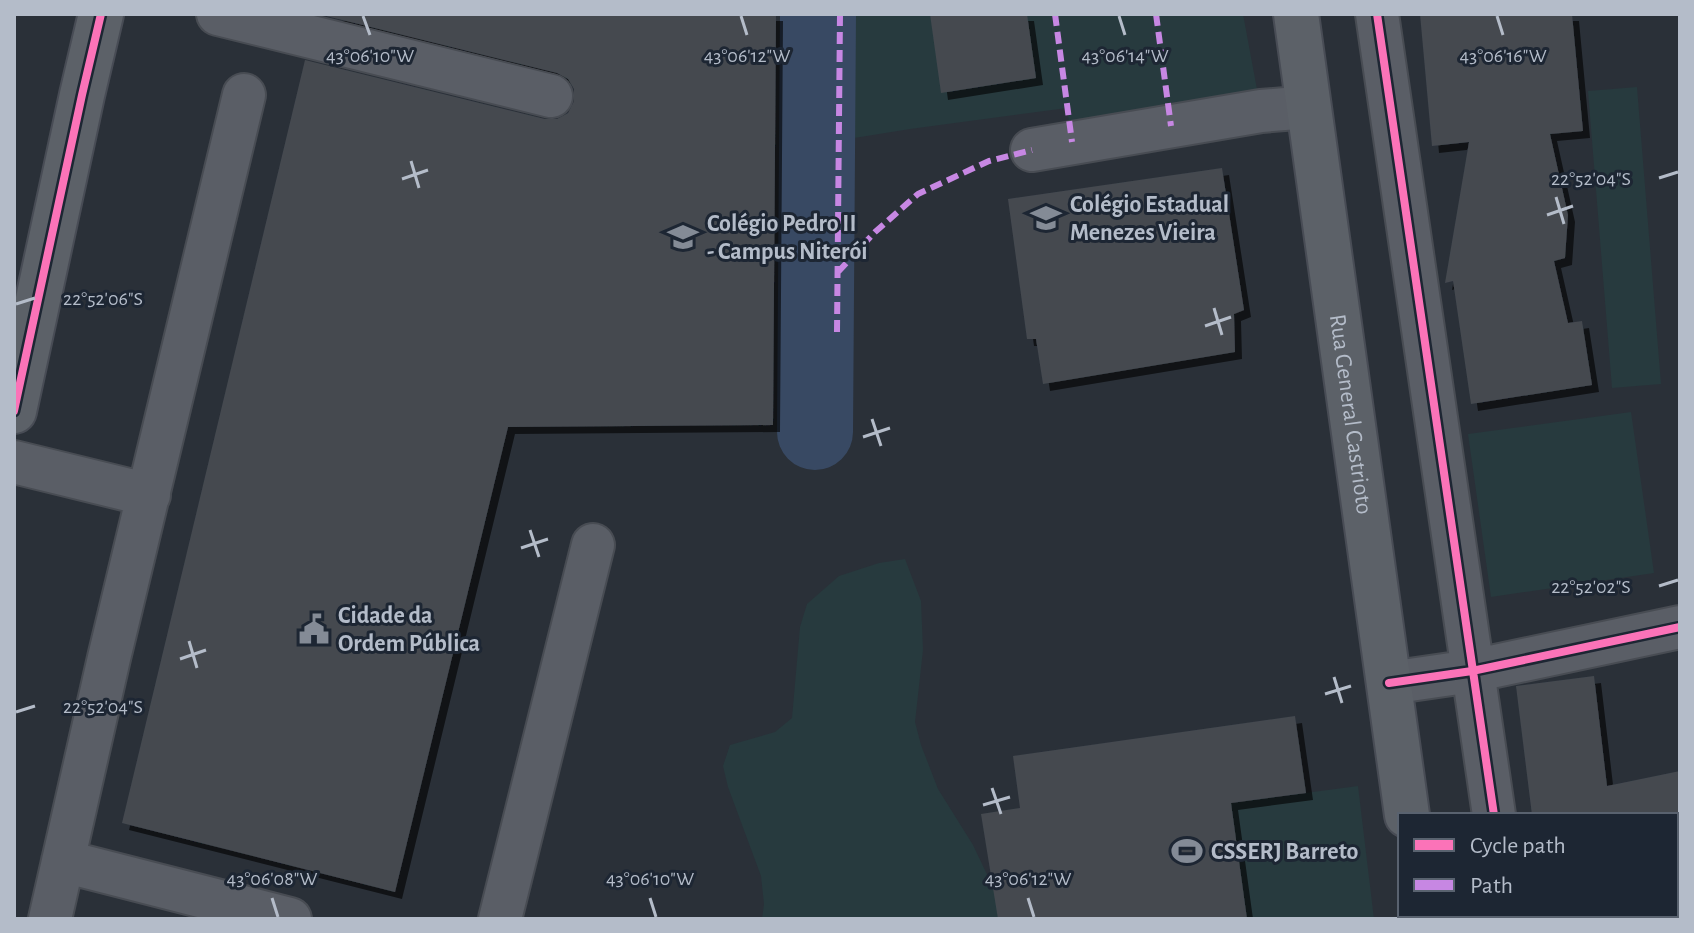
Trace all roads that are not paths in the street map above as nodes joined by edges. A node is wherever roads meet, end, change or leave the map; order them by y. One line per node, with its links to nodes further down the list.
1 (101, 14): 9 (main road)
2 (218, 14): 6 (street)
3 (1296, 14): 7 (main road, Rua General Castrioto)
4 (1377, 14): 14 (street)
5 (244, 95): 11 (street)
6 (551, 96)
7 (1309, 107): 8 (street); 15 (main road, Rua General Castrioto)
8 (1032, 150)
9 (14, 411)
10 (14, 462): 11 (street)
11 (149, 495): 18 (street)
12 (593, 545): 21 (street)
13 (1680, 627): 14 (street)
14 (1472, 671): 15 (street); 17 (street)
15 (1389, 683): 16 (main road, Rua General Castrioto)
16 (1407, 813)
17 (1494, 813)
18 (63, 861): 19 (street); 20 (street)
19 (50, 919)
20 (290, 919)
21 (500, 919)

